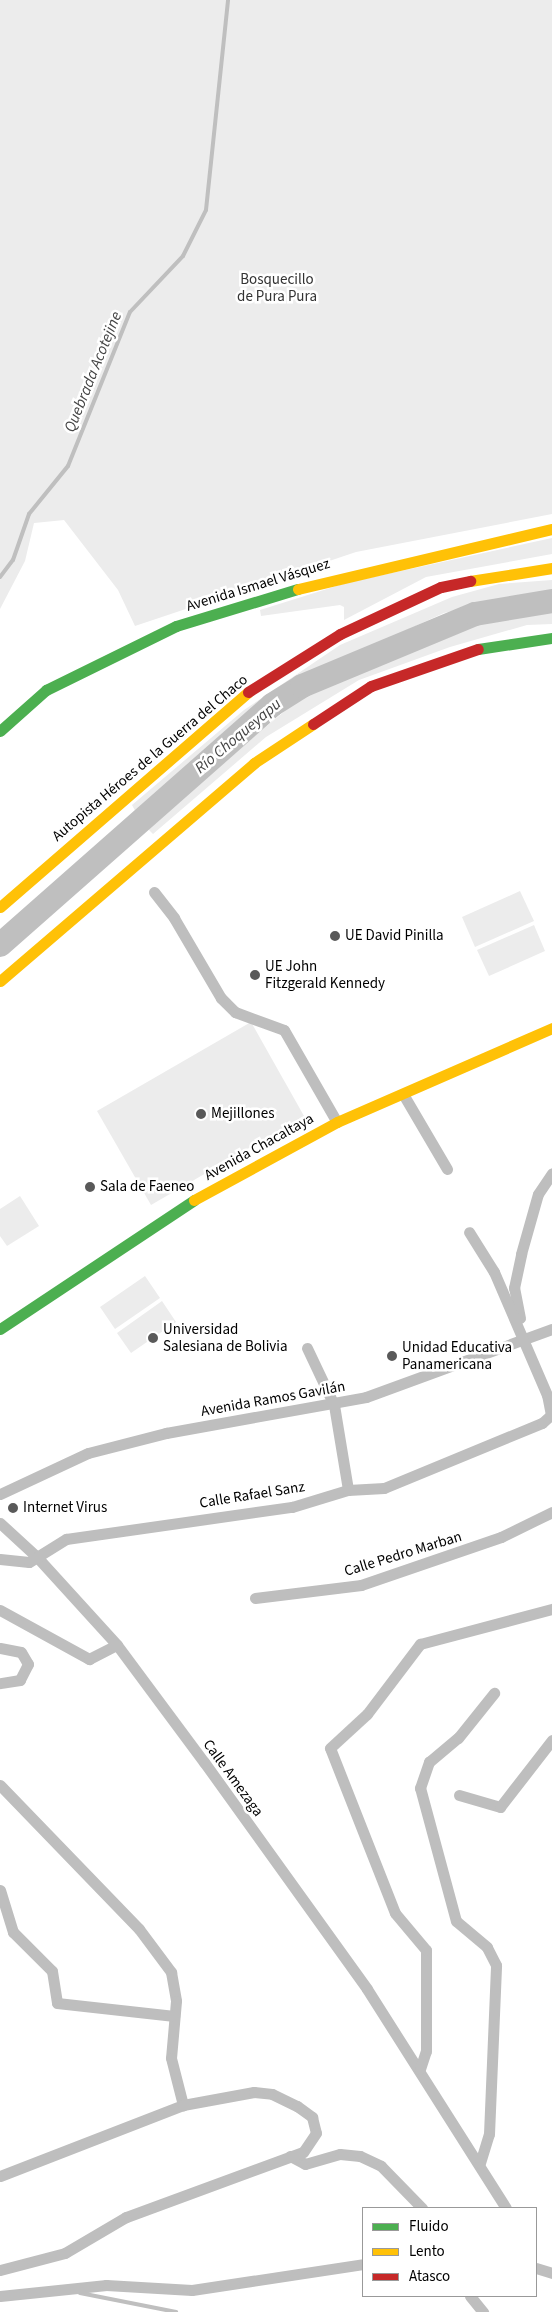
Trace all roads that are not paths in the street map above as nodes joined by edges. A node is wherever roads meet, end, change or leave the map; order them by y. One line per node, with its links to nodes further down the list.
1 (552, 529): 4 (main road, Avenida Ismael Vásquez)
2 (552, 568): 6 (main road, Autopista Héroes de la Guerra del Chaco)
3 (552, 638): 7 (main road)
4 (0, 731)
5 (154, 892): 10 (street)
6 (0, 907)
7 (0, 981)
8 (552, 1028): 9 (main road, Avenida Chacaltaya)
9 (403, 1094): 10 (main road, Avenida Chacaltaya); 11 (street)
10 (337, 1122): 14 (main road, Avenida Chacaltaya)
11 (446, 1169)
12 (552, 1173): 16 (street)
13 (469, 1232): 16 (street)
14 (0, 1329)
15 (552, 1329): 16 (street, Avenida Ramos Gavilán)
16 (524, 1339): 18 (street, Avenida Ramos Gavilán); 19 (street)
17 (307, 1348): 18 (street)
18 (334, 1405): 20 (street); 21 (street, Avenida Ramos Gavilán)
19 (551, 1415): 20 (street, Calle Rafael Sanz)
20 (348, 1490): 24 (street, Calle Rafael Sanz)
21 (0, 1494)
22 (552, 1512): 26 (street, Calle Pedro Marban)
23 (0, 1523): 24 (street, Calle Amezaga)
24 (37, 1557): 25 (street); 29 (street, Calle Amezaga)
25 (0, 1559)
26 (255, 1598)
27 (552, 1609): 38 (street)
28 (0, 1610): 29 (street)
29 (117, 1645): 38 (street, Calle Amezaga)
30 (0, 1648): 31 (street)
31 (0, 1683)
32 (494, 1692): 41 (street)
33 (552, 1740): 35 (street)
34 (0, 1785): 37 (street)
35 (459, 1795)
36 (0, 1890): 37 (street)
37 (174, 2016): 39 (street)
38 (420, 2069): 41 (street, Calle Amezaga)
39 (183, 2105): 40 (street); 42 (street)
40 (290, 2156): 43 (street); 47 (street)
41 (480, 2163): 44 (street, Calle Amezaga)
42 (0, 2176)
43 (421, 2207)
44 (505, 2207)
45 (362, 2264): 49 (street)
46 (537, 2268): 48 (street)
47 (0, 2270)
48 (552, 2273)
49 (0, 2296)
50 (471, 2297): 51 (street)
51 (483, 2312)

